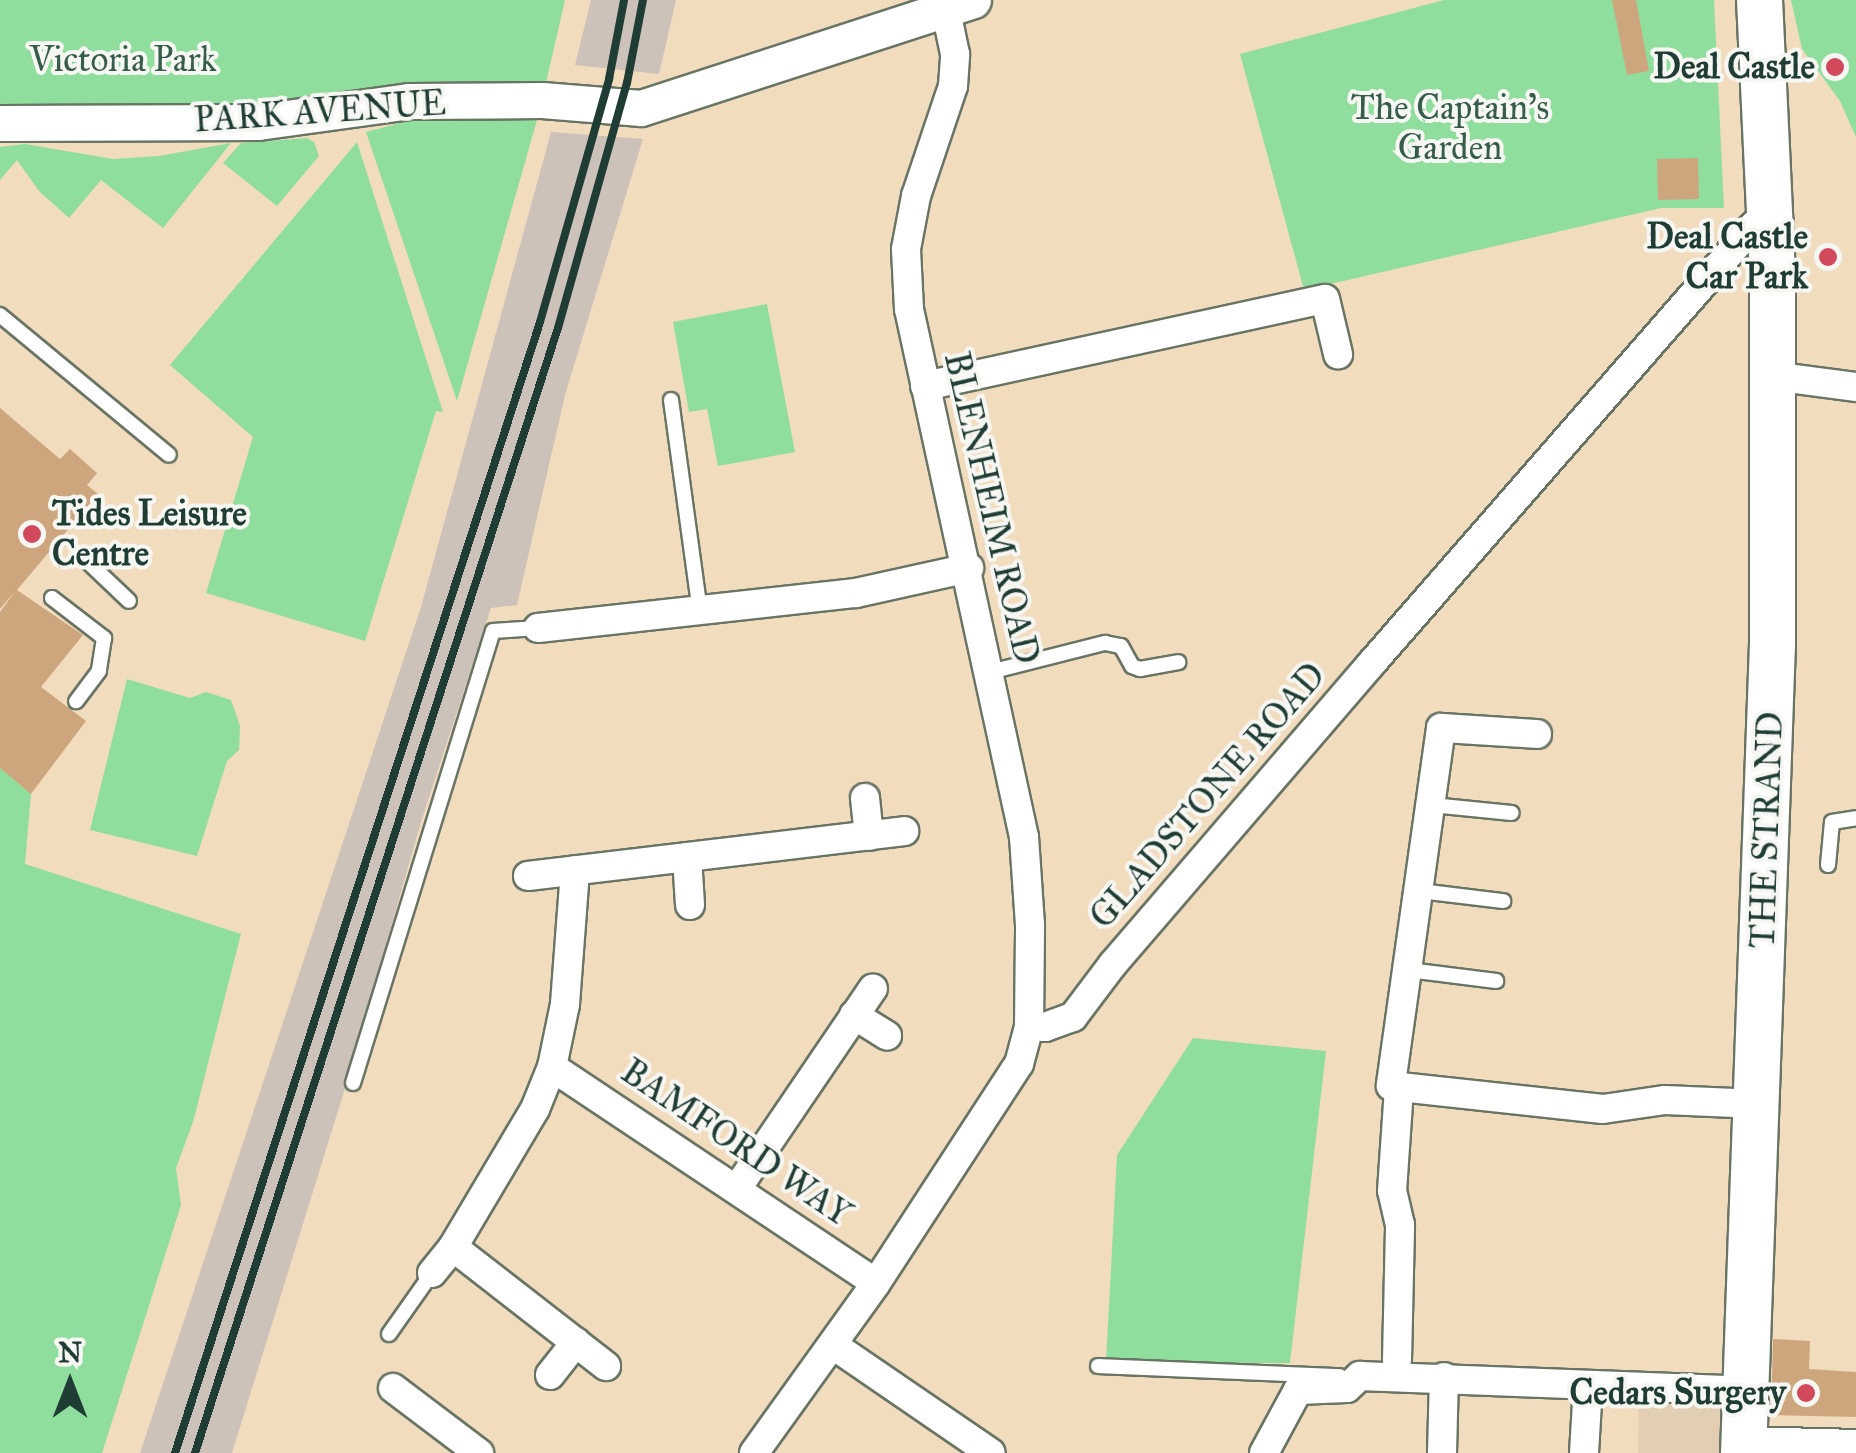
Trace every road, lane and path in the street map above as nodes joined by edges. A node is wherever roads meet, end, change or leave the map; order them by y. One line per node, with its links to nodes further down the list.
1 (1759, 0): 4 (main road, THE STRAND)
2 (959, 6): 3 (street, PARK AVENUE); 8 (street, BLENHEIM ROAD)
3 (0, 123)
4 (1770, 208): 7 (main road, THE STRAND); 39 (street, GLADSTONE ROAD)
5 (0, 316): 11 (lane)
6 (1338, 354): 8 (street)
7 (1772, 376): 9 (street); 44 (main road, THE STRAND)
8 (925, 386): 13 (street, BLENHEIM ROAD)
9 (1856, 386)
10 (670, 400): 16 (lane)
11 (169, 455)
12 (89, 563): 15 (lane)
13 (969, 568): 16 (street); 19 (street, BLENHEIM ROAD)
14 (52, 598): 20 (lane)
15 (129, 601)
16 (700, 611): 17 (street)
17 (538, 628): 42 (lane)
18 (1178, 662): 19 (lane)
19 (990, 672): 39 (street, BLENHEIM ROAD)
20 (76, 701)
21 (1537, 734): 23 (street)
22 (864, 798): 27 (street)
23 (1432, 805): 24 (lane); 32 (street)
24 (1512, 813)
25 (1856, 818): 29 (lane)
26 (904, 832): 27 (street)
27 (869, 836): 28 (street)
28 (687, 858): 30 (street); 34 (street)
29 (1828, 865)
30 (576, 870): 31 (street); 41 (street)
31 (528, 876)
32 (1420, 891): 33 (lane); 35 (street)
33 (1503, 902)
34 (690, 905)
35 (1409, 970): 36 (lane); 43 (street)
36 (1496, 981)
37 (873, 988): 38 (street)
38 (854, 1016): 40 (street); 45 (street)
39 (1029, 1026): 48 (street)
40 (887, 1036)
41 (552, 1067): 45 (street, BAMFORD WAY); 46 (street)
42 (353, 1082)
43 (1398, 1087): 44 (street); 52 (street)
44 (1758, 1104): 60 (main road, THE STRAND)
45 (738, 1187): 48 (street, BAMFORD WAY)
46 (452, 1247): 47 (street); 50 (street)
47 (432, 1273): 49 (lane)
48 (876, 1283): 51 (street)
49 (389, 1334)
50 (576, 1342): 53 (street); 55 (street)
51 (834, 1345): 64 (street); 65 (street)
52 (1397, 1360)
53 (606, 1366)
54 (1098, 1366): 56 (lane)
55 (550, 1375)
56 (1360, 1376): 57 (street); 66 (street)
57 (1444, 1377): 58 (street); 67 (street)
58 (1588, 1386): 60 (street); 68 (street)
59 (393, 1388): 63 (street)
60 (1745, 1391): 62 (main road, THE STRAND)
61 (1856, 1444): 62 (street)
62 (1743, 1447)
63 (479, 1453)
64 (754, 1453)
65 (991, 1453)
66 (1264, 1453)
67 (1442, 1453)
68 (1584, 1453)

